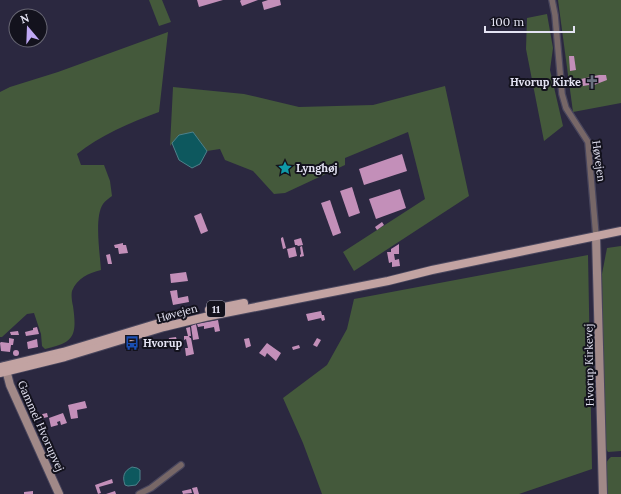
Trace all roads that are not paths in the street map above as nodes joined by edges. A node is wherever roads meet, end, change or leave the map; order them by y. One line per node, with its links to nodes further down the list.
1 (552, 0): 3 (street, Høvejen)
2 (621, 231): 3 (main road, Høvejen / 11)
3 (596, 236): 4 (main road, Høvejen / 11); 8 (street, Hvorup Kirkevej)
4 (2, 369): 6 (street, Gammel Hvorupvej)
5 (181, 465): 7 (street)
6 (59, 494)
7 (139, 494)
8 (603, 494)

